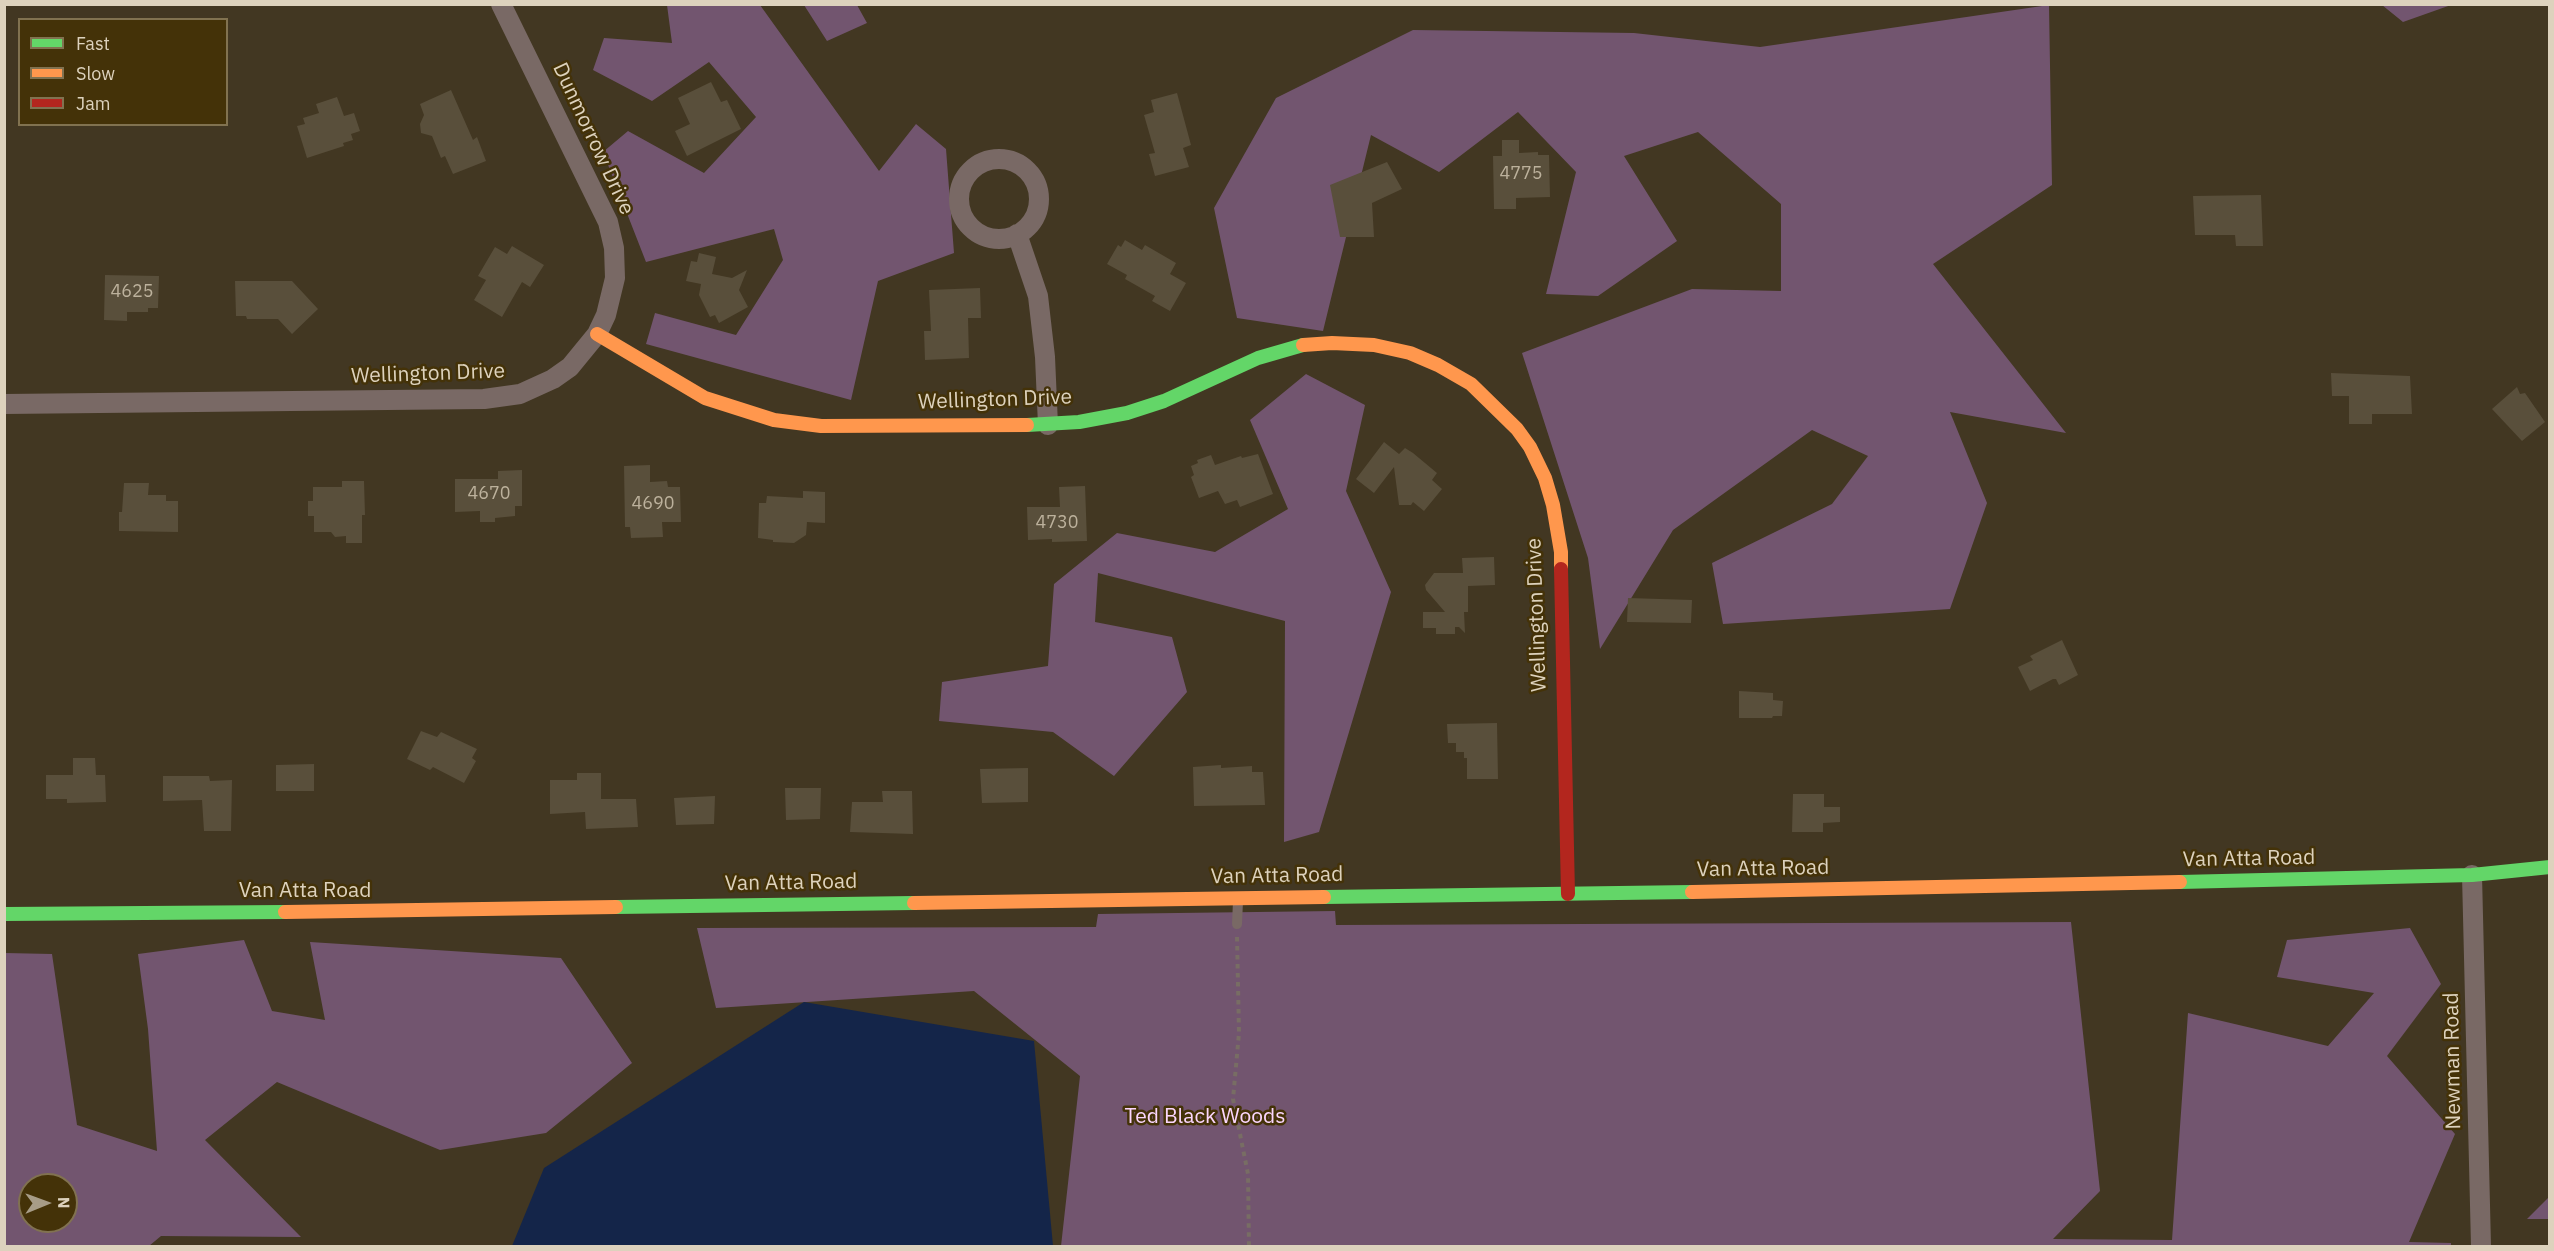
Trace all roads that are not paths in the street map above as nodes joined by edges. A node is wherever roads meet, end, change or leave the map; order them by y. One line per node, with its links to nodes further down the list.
1 (501, 4): 3 (street, Dunmorrow Drive)
2 (1017, 234): 2 (street); 5 (street)
3 (597, 334): 4 (street, Wellington Drive); 5 (street, Wellington Drive)
4 (4, 404)
5 (1048, 425): 8 (street, Wellington Drive)
6 (2550, 867): 7 (street, Van Atta Road)
7 (2472, 875): 8 (street, Van Atta Road); 12 (street, Newman Road)
8 (1568, 894): 9 (street, Van Atta Road)
9 (1238, 897): 10 (street, Van Atta Road); 11 (lane)
10 (4, 914)
11 (1237, 924)
12 (2481, 1246)

